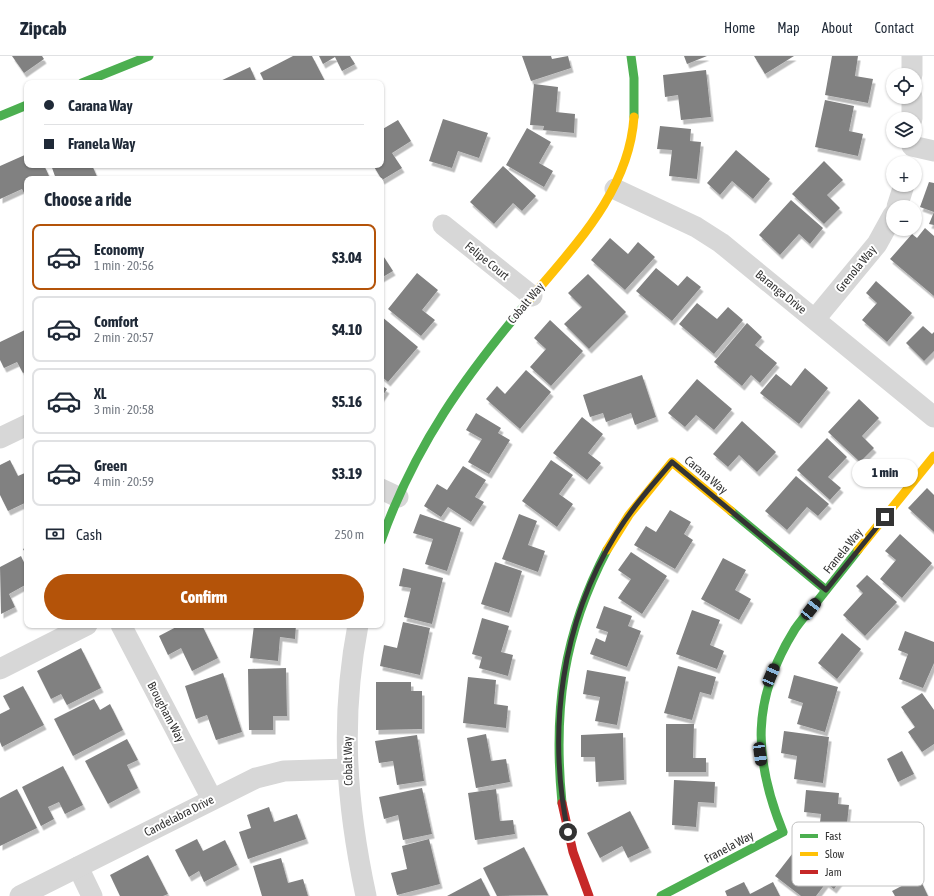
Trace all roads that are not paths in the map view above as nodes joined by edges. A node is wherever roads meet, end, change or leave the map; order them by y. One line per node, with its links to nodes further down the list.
1 (149, 56): 5 (street)
2 (631, 56): 10 (street, Cobalt Way)
3 (912, 56): 4 (street)
4 (912, 68)
5 (89, 80)
6 (24, 106): 7 (street)
7 (0, 116)
8 (911, 150): 9 (street)
9 (934, 151)
10 (615, 189): 13 (street, Cobalt Way); 14 (street, Baranga Drive)
11 (443, 225): 13 (street, Felipe Court)
12 (886, 228): 14 (street, Grenola Way)
13 (532, 296): 19 (street, Cobalt Way)
14 (815, 319): 15 (street, Baranga Drive)
15 (934, 417)
16 (24, 426): 17 (street)
17 (0, 438)
18 (934, 456): 21 (street, Franela Way)
19 (389, 493): 20 (street, Cobalt Way)
20 (384, 523)
21 (826, 590): 32 (street, Carana Way); 33 (street, Franela Way)
22 (81, 628): 25 (street)
23 (123, 628): 27 (street, Brougham Way)
24 (358, 628): 26 (street, Cobalt Way)
25 (0, 669)
26 (347, 769): 27 (street, Candelabra Drive); 31 (street, Cobalt Way)
27 (212, 799): 28 (street, Candelabra Drive)
28 (78, 867): 29 (street, Candelabra Drive); 30 (street)
29 (20, 896)
30 (92, 896)
31 (366, 896)
32 (589, 896)
33 (661, 896)

